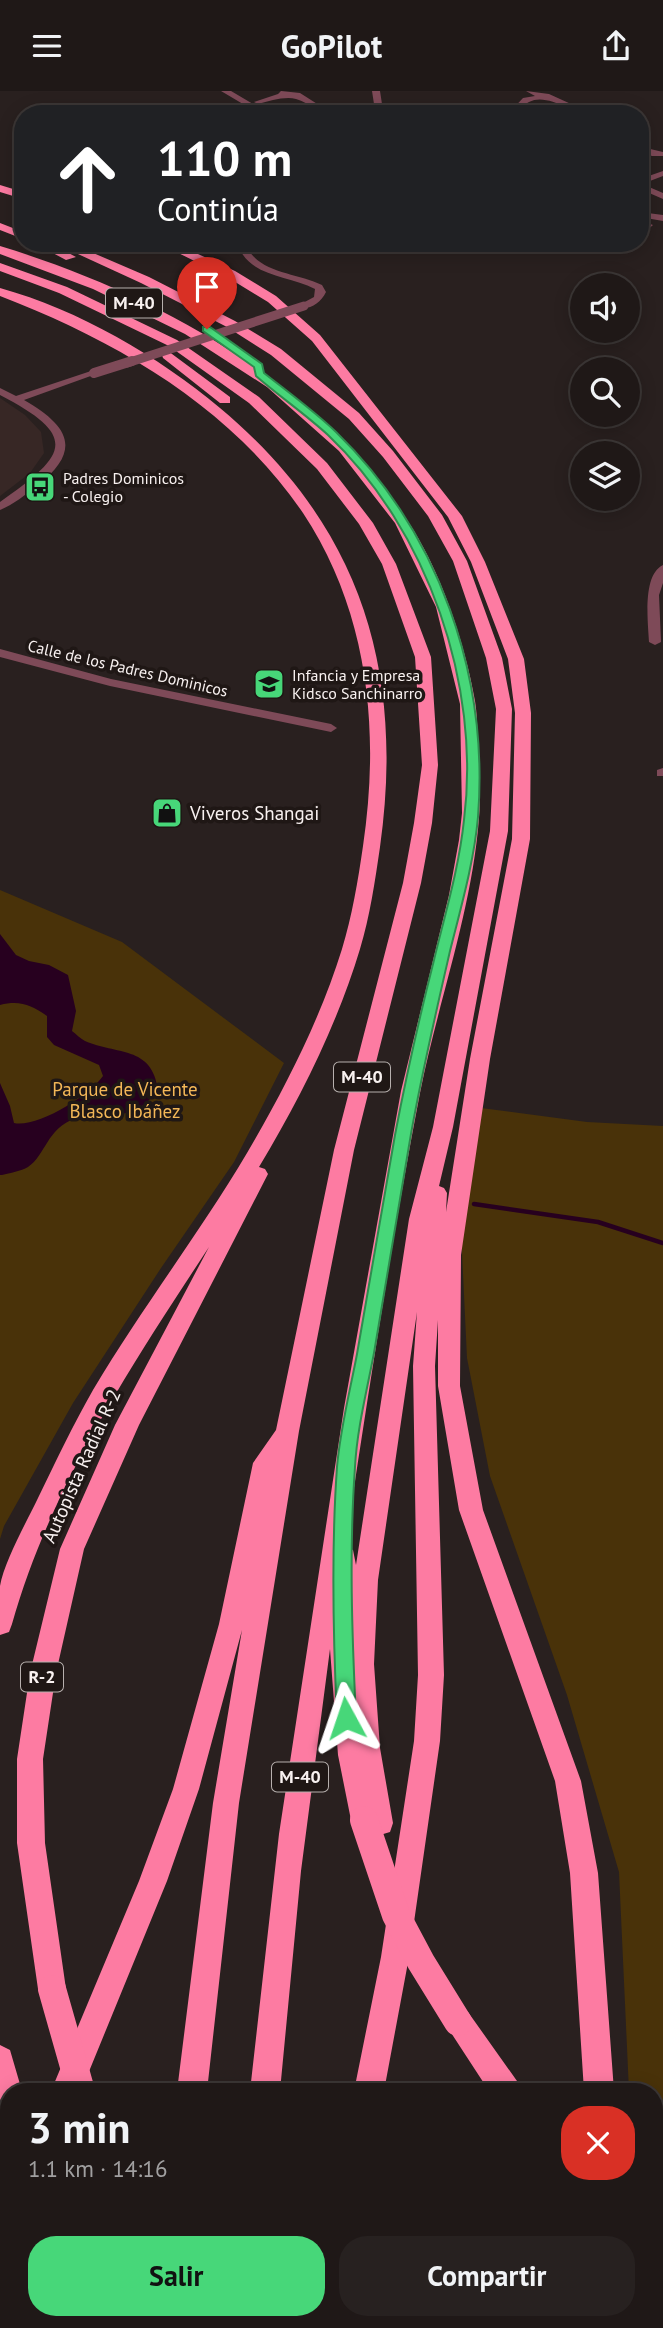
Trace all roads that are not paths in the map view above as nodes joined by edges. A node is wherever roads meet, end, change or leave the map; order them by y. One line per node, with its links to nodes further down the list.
1 (225, 91): 9 (street)
2 (309, 91): 6 (street)
3 (523, 91): 7 (street)
4 (530, 91): 5 (street)
5 (546, 92): 7 (street); 12 (street); 13 (street)
6 (289, 94): 8 (street); 10 (street)
7 (526, 100): 11 (street)
8 (258, 102)
9 (249, 105)
10 (311, 105)
11 (521, 105)
12 (571, 105)
13 (580, 105)
14 (0, 250): 23 (highway, M-40)
15 (59, 252): 23 (highway)
16 (81, 252): 33 (highway)
17 (183, 252): 46 (highway)
18 (245, 252): 25 (street, bridge)
19 (0, 270): 26 (highway); 34 (highway, M-40)
20 (0, 292): 22 (highway)
21 (0, 299): 22 (highway)
22 (97, 334): 26 (highway)
23 (259, 374): 35 (highway, M-40)
24 (0, 391): 25 (street)
25 (16, 399): 27 (street)
26 (291, 485): 32 (highway)
27 (0, 507)
28 (663, 568): 29 (street)
29 (655, 642)
30 (0, 653): 31 (street, Calle de los Padres Dominicos)
31 (331, 728)
32 (323, 1022): 36 (highway); 41 (highway, Autopista Radial R-2 / R-2, bridge)
33 (443, 1127): 37 (highway); 44 (highway)
34 (287, 1431): 40 (highway); 42 (highway, M-40)
35 (346, 1464): 37 (highway); 43 (highway, M-40)
36 (0, 1624)
37 (372, 1821): 45 (highway, bridge)
38 (0, 2060): 39 (highway)
39 (5, 2083)
40 (69, 2083)
41 (80, 2083)
42 (192, 2083)
43 (266, 2083)
44 (371, 2083)
45 (500, 2083)
46 (598, 2083)

